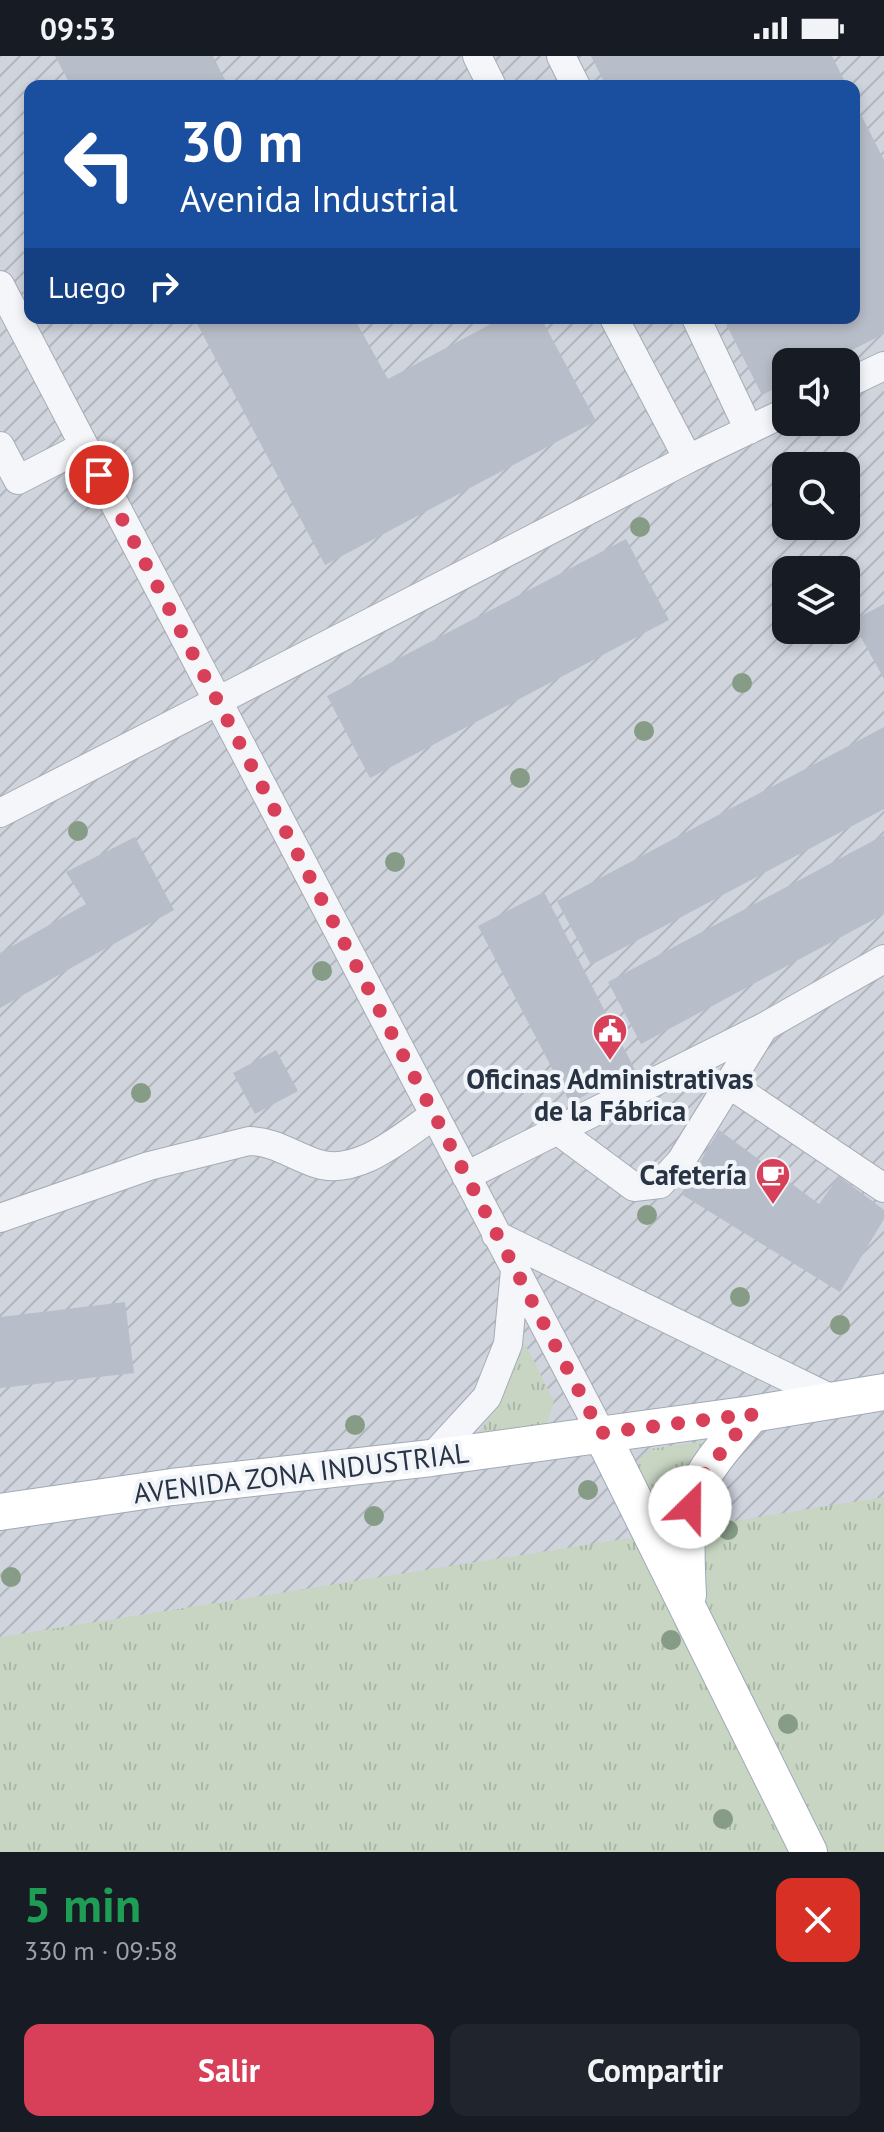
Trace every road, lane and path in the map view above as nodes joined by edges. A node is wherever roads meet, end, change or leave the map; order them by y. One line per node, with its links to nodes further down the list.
1 (477, 56): 3 (lane)
2 (561, 56): 4 (lane)
3 (489, 80)
4 (573, 80)
5 (0, 285): 13 (lane)
6 (617, 324): 14 (lane)
7 (699, 324): 11 (lane)
8 (884, 366): 9 (lane)
9 (860, 377)
10 (772, 419): 11 (lane)
11 (749, 430): 14 (lane)
12 (0, 446): 13 (lane)
13 (84, 446): 15 (lane)
14 (688, 459): 15 (lane)
15 (218, 701): 16 (lane); 20 (lane)
16 (0, 813)
17 (884, 959): 18 (lane)
18 (764, 1027): 19 (lane); 21 (lane)
19 (729, 1084): 21 (lane); 23 (lane)
20 (434, 1115): 22 (lane); 24 (lane)
21 (557, 1130): 22 (lane)
22 (466, 1176): 25 (lane)
23 (884, 1188)
24 (0, 1218)
25 (496, 1235): 26 (lane); 28 (lane)
26 (515, 1270): 30 (lane); 31 (lane)
27 (884, 1392): 28 (main road, AVENIDA ZONA INDUSTRIAL)
28 (832, 1399): 29 (main road, AVENIDA ZONA INDUSTRIAL)
29 (752, 1414): 30 (main road, AVENIDA ZONA INDUSTRIAL); 33 (main road)
30 (601, 1433): 31 (main road, AVENIDA ZONA INDUSTRIAL); 33 (main road)
31 (431, 1458): 32 (main road, AVENIDA ZONA INDUSTRIAL)
32 (0, 1512)
33 (689, 1609): 34 (main road)
34 (809, 1852)

